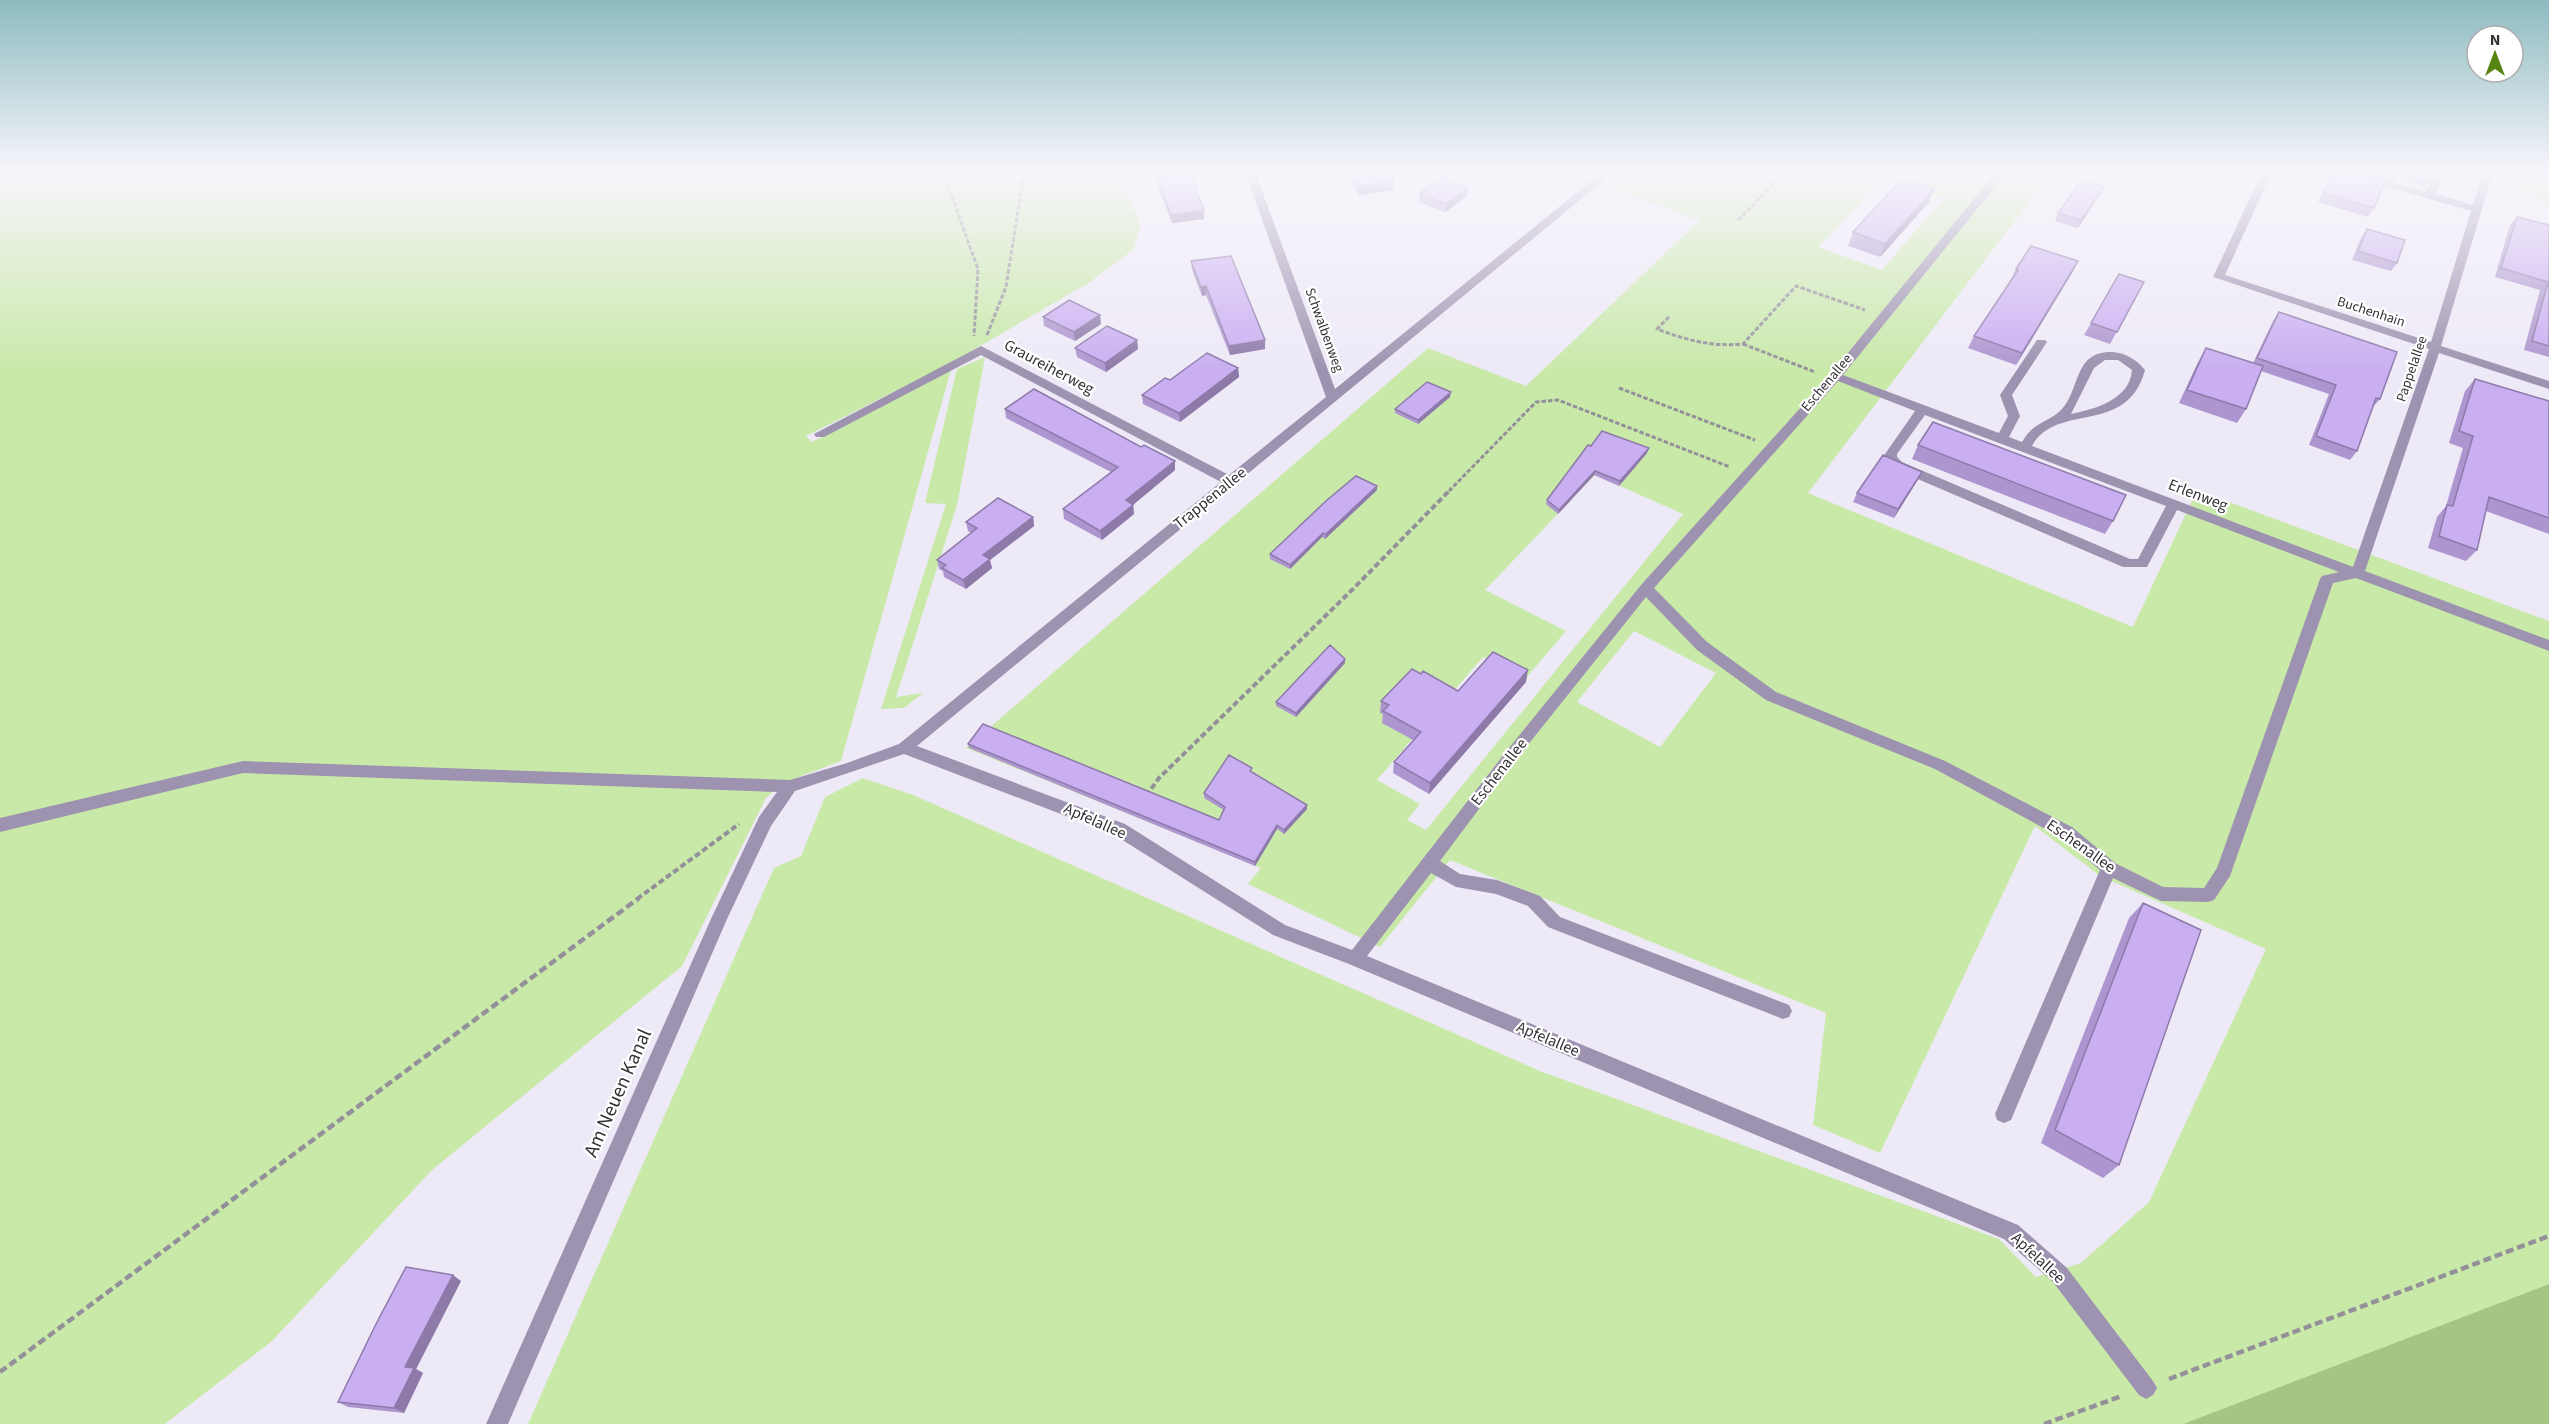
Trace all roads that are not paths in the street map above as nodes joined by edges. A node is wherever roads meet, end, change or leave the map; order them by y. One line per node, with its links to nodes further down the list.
1 (1274, 238): 10 (street, Schwalbenweg)
2 (1527, 238): 10 (street, Trappenallee)
3 (1947, 238): 8 (street, Eschenallee)
4 (2237, 238): 7 (street, Buchenhain)
5 (2468, 238): 7 (street, Pappelallee)
6 (2041, 342): 14 (street)
7 (2435, 348): 9 (street, Buchenhain); 18 (street, Pappelallee)
8 (1834, 377): 11 (street, Erlenweg); 19 (street, Eschenallee)
9 (2549, 385)
10 (1332, 397): 16 (street, Trappenallee)
11 (1923, 409): 14 (street, Erlenweg); 17 (street)
12 (2058, 419): 12 (street); 15 (street)
13 (820, 434): 16 (street, Graureiherweg)
14 (2002, 439): 15 (street, Erlenweg)
15 (2025, 447): 17 (street, Erlenweg)
16 (1230, 481): 21 (street, Trappenallee)
17 (2174, 504): 18 (street, Erlenweg)
18 (2358, 573): 20 (street, Erlenweg); 25 (street, Eschenallee)
19 (1646, 588): 24 (street, Eschenallee); 25 (street, Eschenallee)
20 (2549, 646)
21 (904, 748): 22 (street, Trappenallee); 26 (street, Apfelallee)
22 (790, 786): 23 (street, Trappenallee); 30 (street, Am Neuen Kanal)
23 (0, 825)
24 (1429, 863): 26 (street, Eschenallee); 27 (street)
25 (2109, 868): 28 (street)
26 (1355, 959): 29 (street, Apfelallee)
27 (1783, 1011)
28 (2004, 1114)
29 (2146, 1388)
30 (496, 1424)

